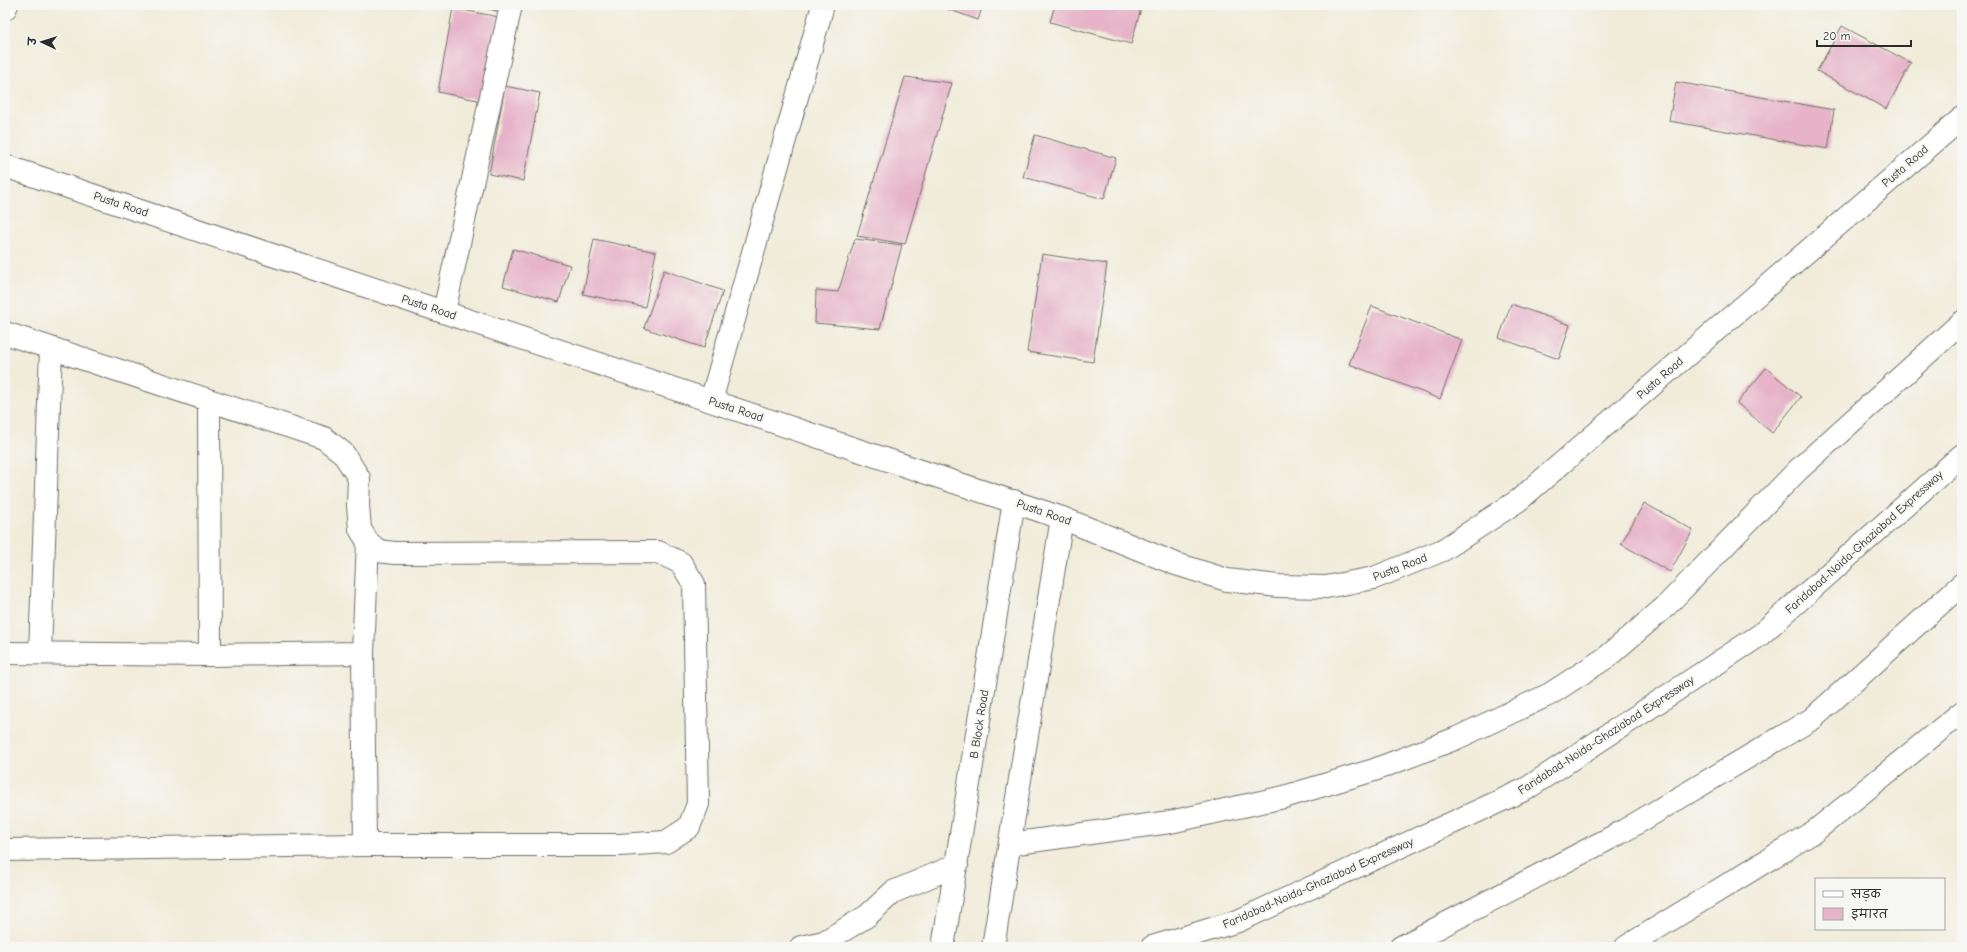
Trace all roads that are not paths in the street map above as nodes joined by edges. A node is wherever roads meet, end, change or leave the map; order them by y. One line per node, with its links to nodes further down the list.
1 (7, 5): 4 (street)
2 (511, 5): 7 (street)
3 (823, 5): 12 (street)
4 (5, 9)
5 (1962, 118): 15 (street, Pusta Road)
6 (5, 166): 7 (street, Pusta Road)
7 (444, 312): 12 (street, Pusta Road)
8 (1962, 322): 23 (street)
9 (5, 334): 10 (street)
10 (51, 349): 11 (street); 18 (street)
11 (209, 401): 16 (street); 21 (street)
12 (711, 401): 14 (street, Pusta Road)
13 (1962, 455): 30 (street, Faridabad-Noida-Ghaziabad Expressway)
14 (1014, 501): 15 (street, Pusta Road); 26 (street, B Block Road)
15 (1062, 518): 23 (street)
16 (368, 542): 20 (street); 24 (street)
17 (1962, 584): 31 (street)
18 (40, 652): 19 (street); 21 (street)
19 (5, 653)
20 (363, 653): 21 (street); 24 (street)
21 (210, 655)
22 (1962, 712): 32 (street)
23 (1010, 844): 29 (street)
24 (365, 845): 25 (street)
25 (5, 850)
26 (957, 865): 27 (street); 28 (street, B Block Road)
27 (801, 947)
28 (943, 947)
29 (993, 947)
30 (1152, 947)
31 (1401, 947)
32 (1626, 947)

